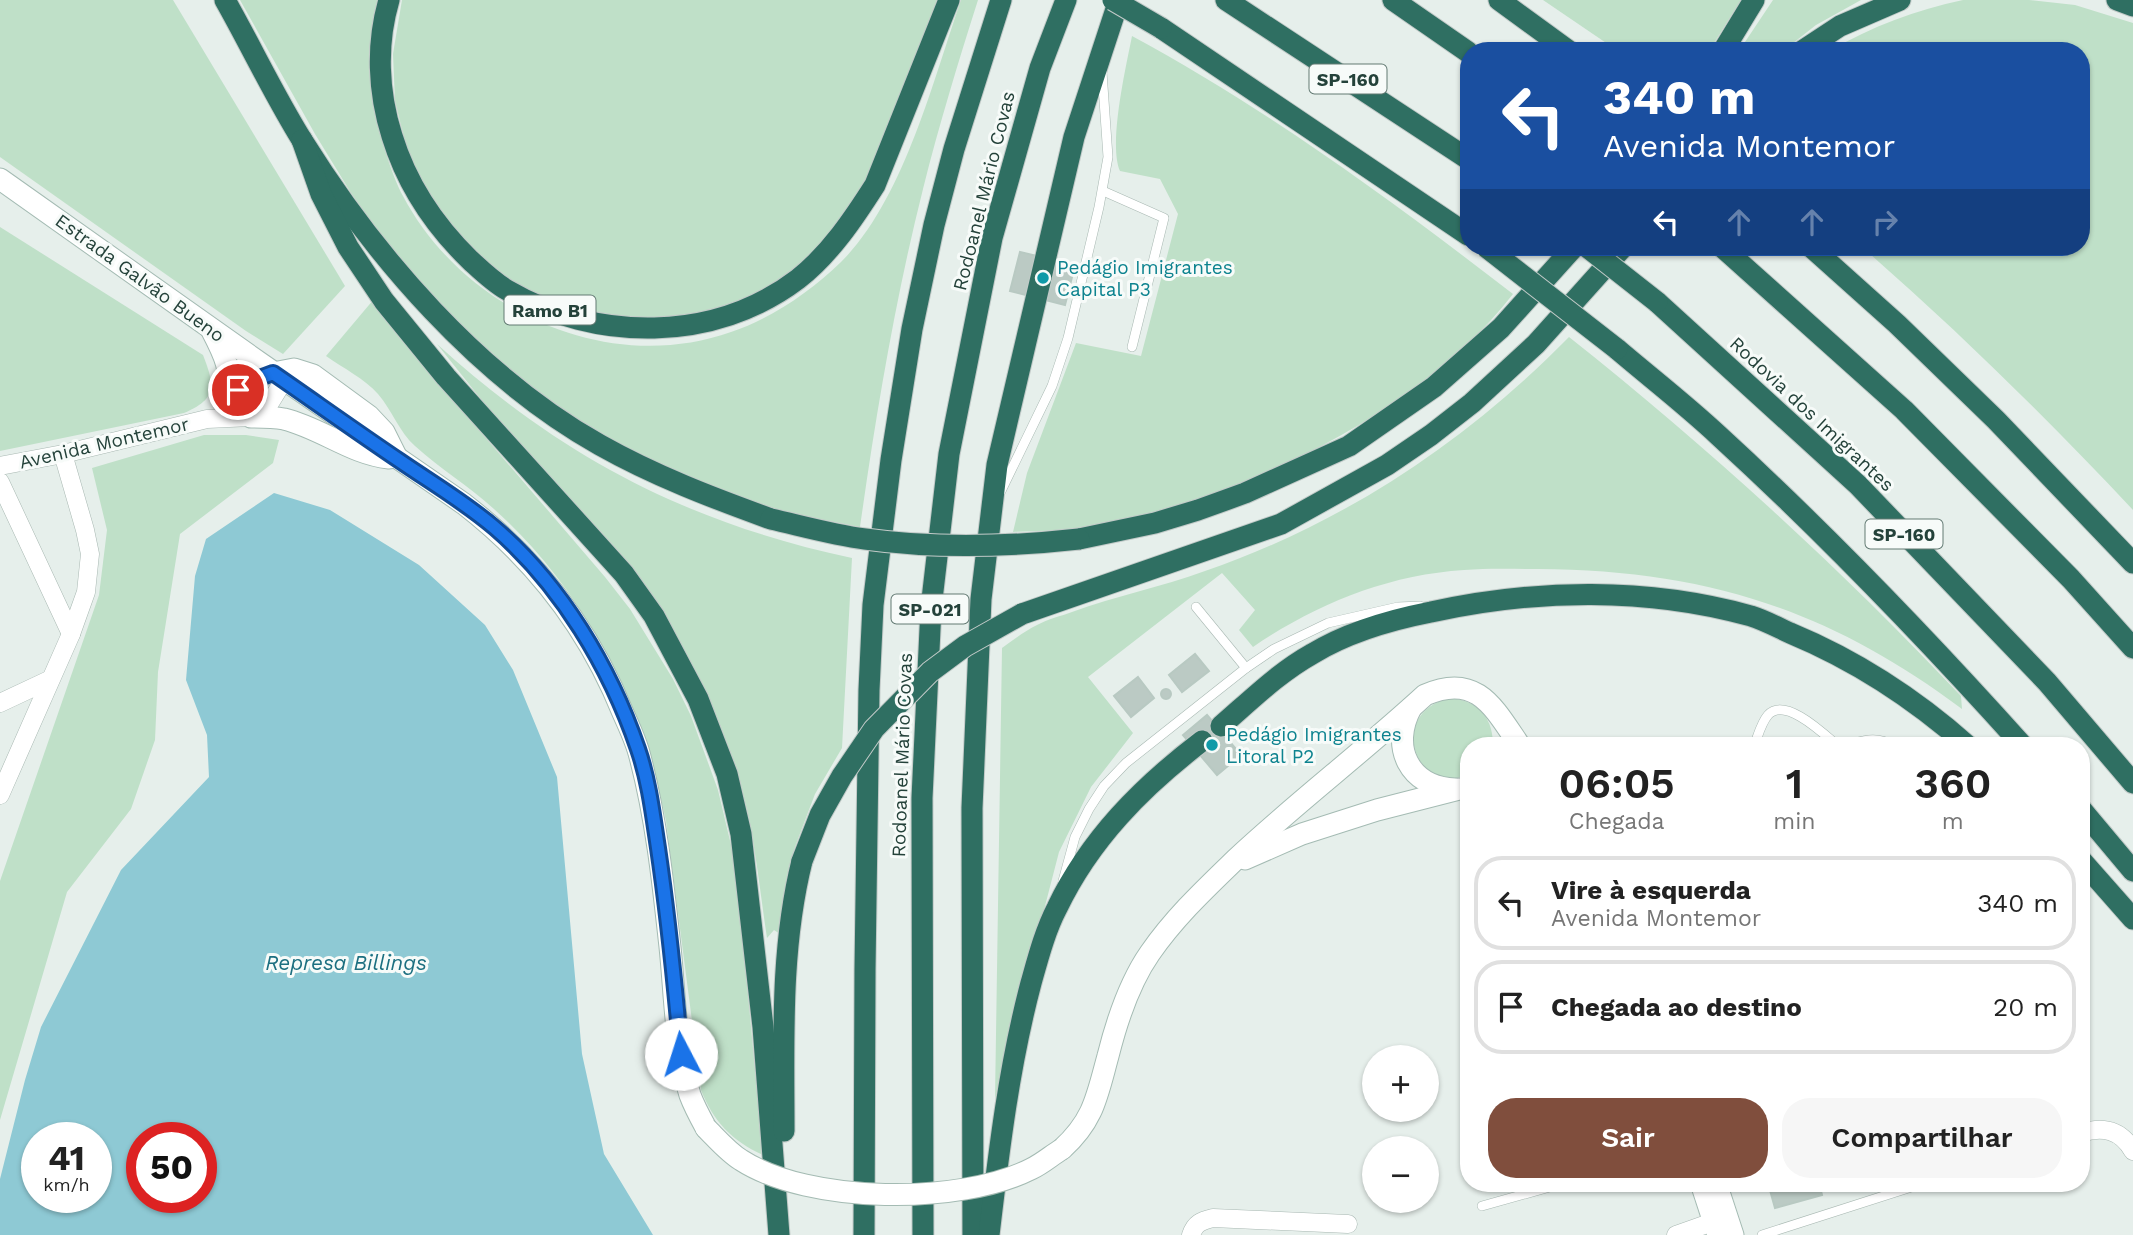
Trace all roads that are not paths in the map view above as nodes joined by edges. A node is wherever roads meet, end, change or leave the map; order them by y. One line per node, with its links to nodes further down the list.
1 (225, 0): 20 (highway)
2 (389, 0): 3 (highway, Ramo B1)
3 (949, 0)
4 (1001, 0): 80 (highway, Rodoanel Mário Covas / SP-021)
5 (1066, 0): 81 (highway, Rodoanel Mário Covas / SP-021)
6 (1113, 0): 24 (highway, bridge)
7 (1119, 0): 19 (highway)
8 (1226, 0): 21 (highway, SP-160)
9 (1393, 0): 18 (highway)
10 (1499, 0): 15 (highway)
11 (1754, 0): 16 (highway)
12 (1900, 0): 17 (highway)
13 (2117, 0): 14 (highway)
14 (2133, 5)
15 (1557, 42)
16 (1728, 42)
17 (1816, 42)
18 (1460, 46)
19 (1100, 52): 23 (lane); 41 (highway)
20 (303, 140): 26 (highway, bridge); 79 (highway)
21 (1460, 154)
22 (0, 179): 31 (main road, Estrada Galvão Bueno)
23 (1103, 191): 32 (lane); 41 (lane)
24 (1460, 230)
25 (1498, 256): 58 (highway, bridge)
26 (1566, 256)
27 (1598, 256): 60 (highway, Rodovia dos Imigrantes / SP-160, bridge)
28 (1615, 256): 79 (highway, bridge)
29 (1732, 256): 46 (highway)
30 (1821, 256): 42 (highway)
31 (211, 329): 33 (main road, Estrada Galvão Bueno); 34 (main road)
32 (1132, 347)
33 (279, 377): 34 (street, Avenida Montemor); 35 (street); 38 (main road)
34 (228, 399): 36 (street, Avenida Montemor)
35 (251, 417): 36 (street, Avenida Montemor); 38 (main road)
36 (207, 419): 37 (street, Avenida Montemor)
37 (63, 454): 39 (street, Avenida Montemor); 45 (street)
38 (398, 460): 65 (main road, bridge)
39 (0, 466)
40 (0, 482): 45 (street)
41 (993, 508): 82 (highway)
42 (2133, 563)
43 (1465, 604): 47 (lane); 52 (highway); 57 (highway)
44 (1196, 607): 47 (lane)
45 (71, 634): 48 (street)
46 (2133, 648)
47 (1246, 668): 68 (lane)
48 (50, 680): 49 (street); 63 (street)
49 (0, 703)
50 (1412, 706): 51 (main road); 61 (main road); 65 (main road)
51 (1499, 715): 53 (main road); 54 (main road)
52 (1220, 726)
53 (1503, 737)
54 (1514, 737)
55 (1758, 737): 56 (lane)
56 (1827, 737)
57 (1958, 737)
58 (2015, 737)
59 (1202, 741): 68 (highway)
60 (2133, 783)
61 (1460, 788)
62 (1460, 789): 65 (main road)
63 (0, 795)
64 (2090, 819): 67 (highway)
65 (1230, 865)
66 (2090, 870): 69 (highway)
67 (2133, 871)
68 (1056, 909): 83 (highway)
69 (2133, 919)
70 (2090, 1131): 71 (street)
71 (2133, 1151)
72 (1532, 1192): 76 (lane)
73 (1706, 1192): 78 (main road)
74 (1717, 1192): 78 (main road)
75 (1896, 1192): 86 (lane)
76 (1482, 1206)
77 (1348, 1224): 84 (street)
78 (1723, 1227): 85 (street)
79 (781, 1235)
80 (864, 1235)
81 (923, 1235)
82 (973, 1235)
83 (989, 1235)
84 (1191, 1235)
85 (1676, 1235)
86 (1762, 1235)

